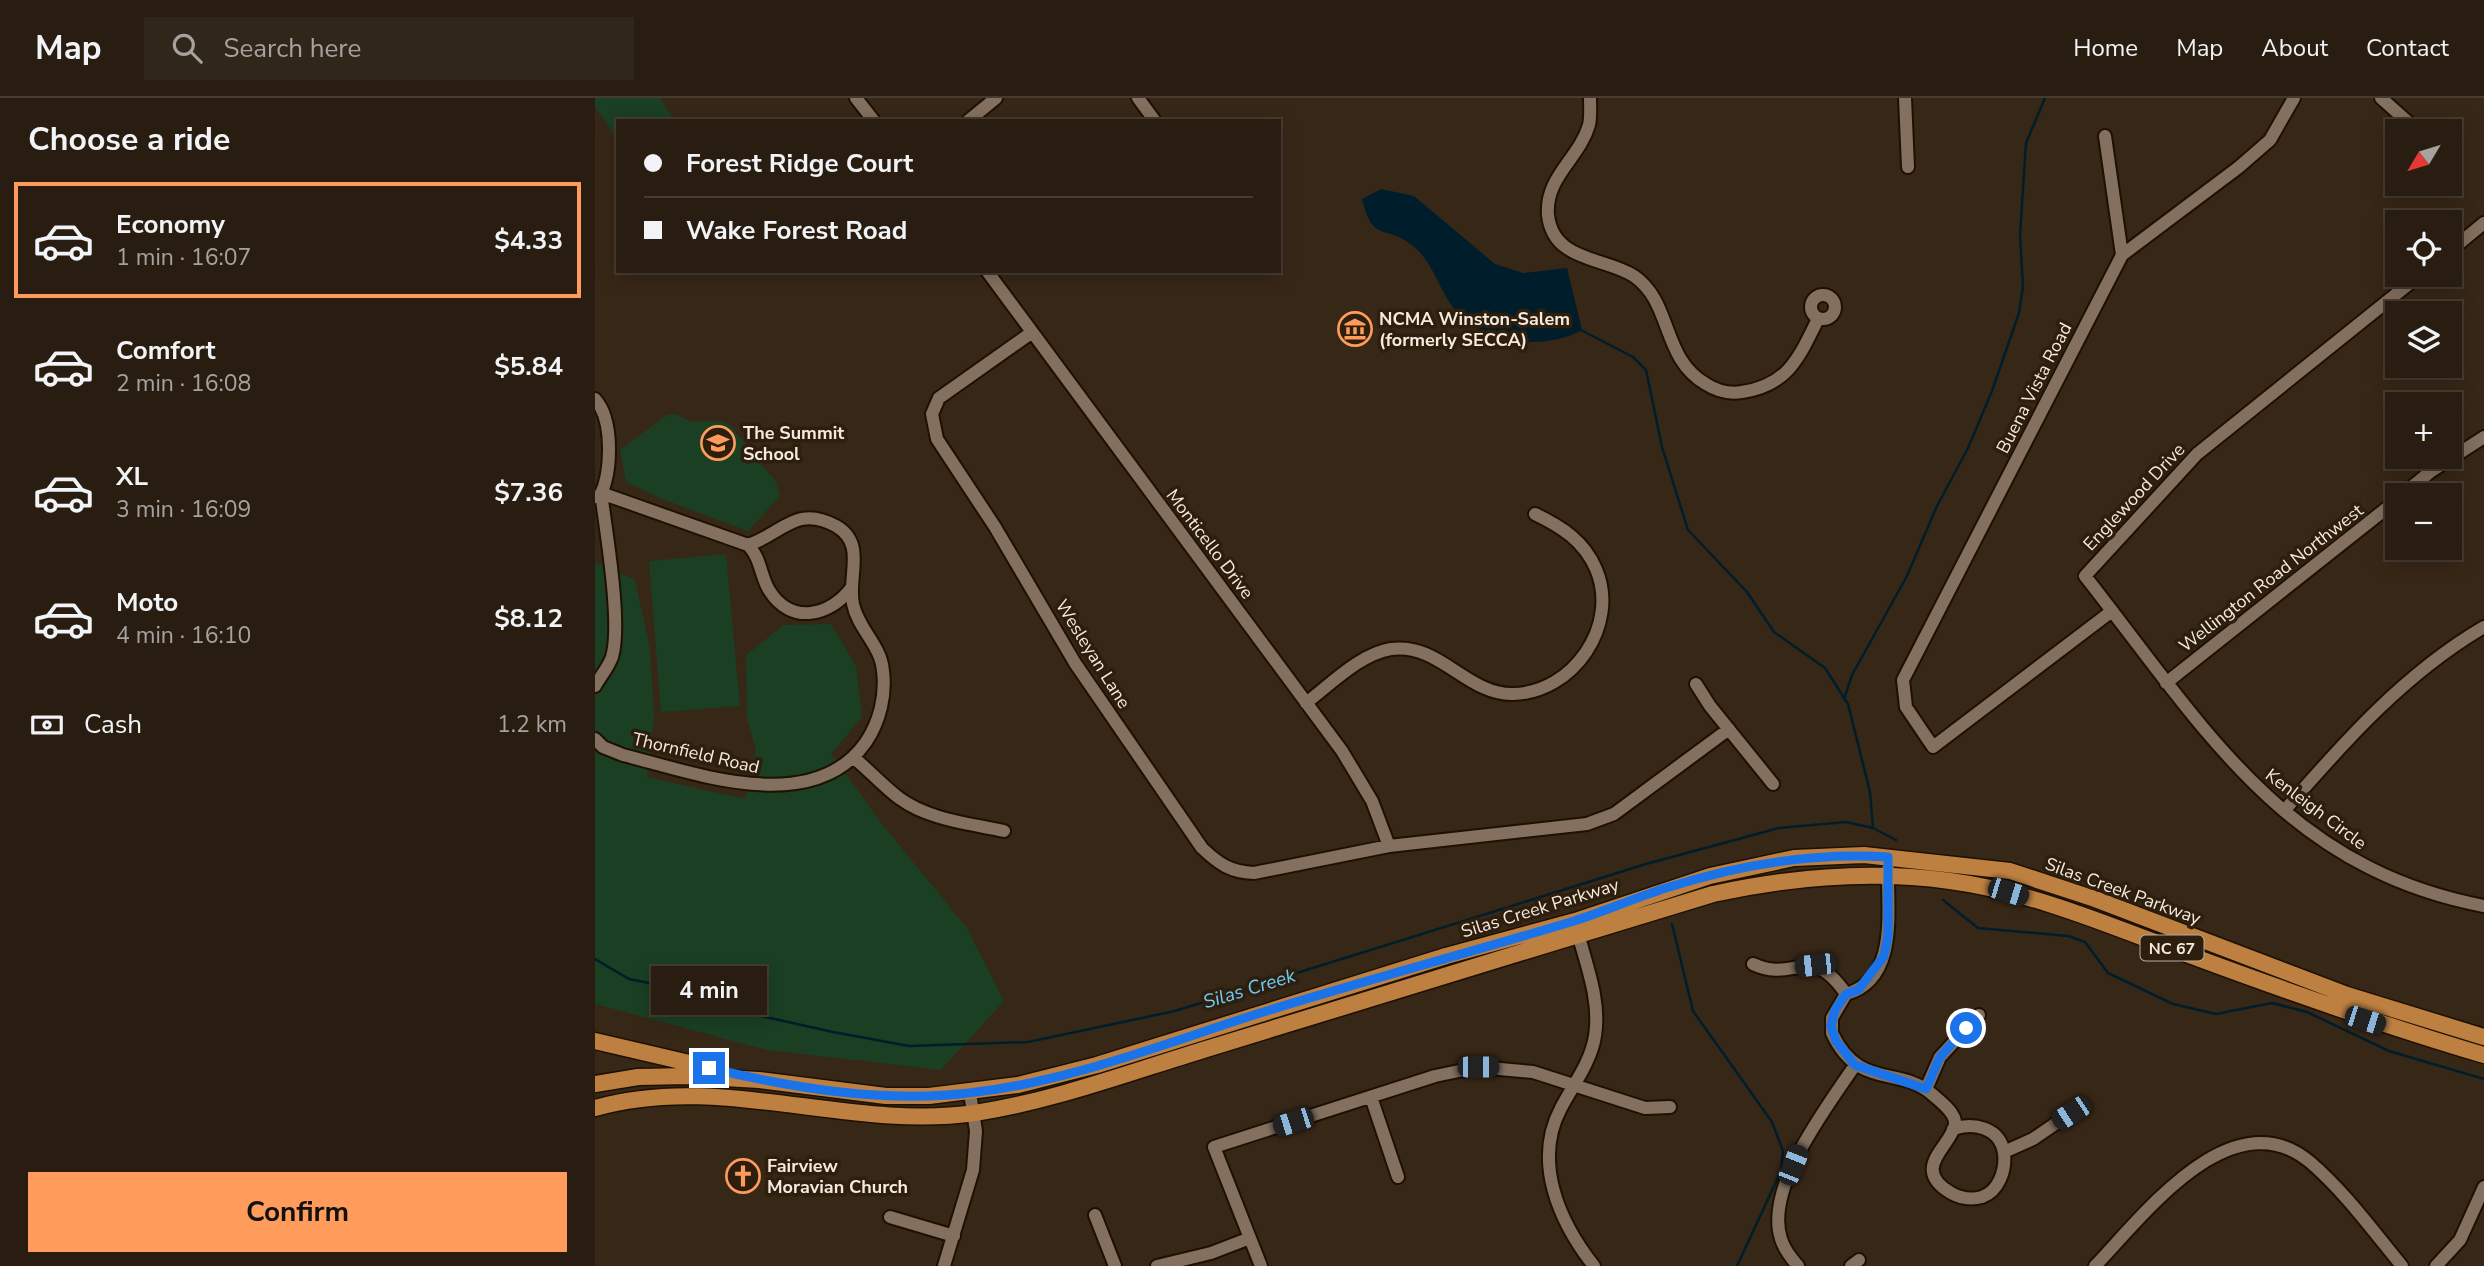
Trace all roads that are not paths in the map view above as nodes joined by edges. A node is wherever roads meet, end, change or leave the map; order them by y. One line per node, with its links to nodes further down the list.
1 (856, 98): 8 (street)
2 (996, 98): 9 (street)
3 (1138, 98): 10 (street)
4 (1590, 98): 19 (street)
5 (1905, 98): 13 (street)
6 (2294, 98): 16 (street, Buena Vista Road)
7 (2381, 98): 11 (street)
8 (872, 119)
9 (970, 119)
10 (1154, 119)
11 (2405, 119)
12 (2105, 135): 16 (street)
13 (1908, 167)
14 (2484, 223): 15 (street)
15 (2462, 241)
16 (2122, 255): 29 (street, Buena Vista Road)
17 (988, 273): 20 (street, Monticello Drive)
18 (2405, 287): 29 (street, Englewood Drive)
19 (1818, 319)
20 (1031, 333): 34 (street, Monticello Drive); 41 (street, Wesleyan Lane)
21 (595, 399): 24 (street)
22 (2484, 437): 23 (street)
23 (2417, 483)
24 (598, 498): 27 (street); 33 (street)
25 (2385, 510): 31 (street, Wellington Road Northwest)
26 (1535, 514): 34 (street)
27 (748, 545): 28 (street); 28 (street, Thornfield Road)
28 (852, 587): 37 (street, Thornfield Road)
29 (2112, 611): 31 (street, Kenleigh Circle)
30 (2484, 626): 39 (street)
31 (2166, 683): 39 (street, Kenleigh Circle)
32 (1696, 684): 35 (street)
33 (595, 686)
34 (1307, 702): 41 (street, Monticello Drive)
35 (1729, 729): 38 (street); 41 (street, Wesleyan Lane)
36 (595, 739): 37 (street, Thornfield Road)
37 (854, 758): 40 (street)
38 (1773, 784)
39 (2284, 811): 44 (street, Kenleigh Circle)
40 (1004, 831)
41 (1389, 846)
42 (1888, 857): 43 (street); 45 (main road, Silas Creek Parkway / NC 67); 50 (main road, Silas Creek Parkway / NC 67)
43 (1888, 877): 46 (main road, Silas Creek Parkway / NC 67); 48 (street); 52 (main road, Silas Creek Parkway / NC 67)
44 (2484, 906)
45 (1575, 920): 46 (street); 58 (main road, Silas Creek Parkway / NC 67)
46 (1579, 937): 56 (street); 63 (main road, Silas Creek Parkway / NC 67)
47 (1753, 964): 48 (street)
48 (1846, 994): 53 (street)
49 (1979, 1015): 57 (street)
50 (2484, 1037)
51 (595, 1041): 54 (main road, NC 67)
52 (2484, 1055)
53 (1855, 1065): 57 (street); 77 (street)
54 (759, 1080): 55 (main road, Silas Creek Parkway); 58 (main road, Silas Creek Parkway / NC 67)
55 (595, 1084)
56 (1574, 1086): 59 (street); 60 (street); 76 (street)
57 (1926, 1089): 64 (street)
58 (970, 1093): 63 (street)
59 (1371, 1097): 66 (street); 71 (street)
60 (1670, 1107)
61 (595, 1108): 63 (main road, Silas Creek Parkway / NC 67)
62 (2071, 1113): 65 (street)
63 (972, 1114): 70 (street)
64 (1954, 1129): 65 (street); 65 (street)
65 (2004, 1152)
66 (1398, 1177)
67 (2484, 1187): 80 (street)
68 (1095, 1215): 73 (street)
69 (890, 1217): 70 (street)
70 (954, 1236): 72 (street)
71 (1250, 1238): 74 (street); 75 (street)
72 (944, 1266)
73 (1115, 1266)
74 (1157, 1266)
75 (1261, 1266)
76 (1594, 1266)
77 (1798, 1266)
78 (2095, 1266): 79 (street)
79 (2402, 1266)
80 (2436, 1266)

